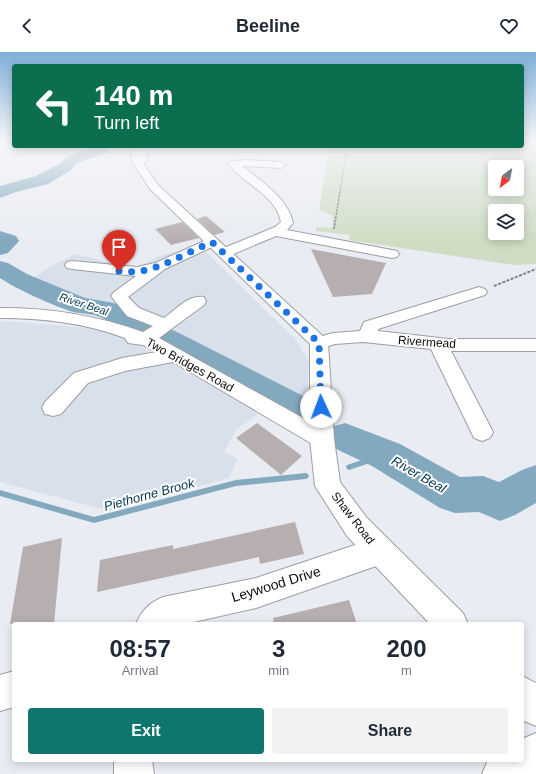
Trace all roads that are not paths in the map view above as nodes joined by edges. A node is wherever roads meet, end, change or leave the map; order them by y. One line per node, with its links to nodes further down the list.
1 (145, 174): 4 (street)
2 (245, 174): 3 (street)
3 (275, 232): 5 (street); 6 (street)
4 (212, 242): 5 (street); 8 (street)
5 (224, 254): 16 (street)
6 (392, 254)
7 (72, 265): 8 (street)
8 (160, 266): 12 (street)
9 (478, 292): 14 (street)
10 (198, 301): 12 (street)
11 (0, 313): 15 (street, Two Bridges Road)
12 (166, 325): 15 (street)
13 (0, 326): 15 (street)
14 (368, 337): 16 (street, Rivermead); 17 (street, Rivermead)
15 (145, 339): 19 (street, Two Bridges Road)
16 (319, 343): 22 (street, Shaw Road)
17 (438, 344): 18 (street, Rivermead); 21 (street)
18 (536, 345)
19 (175, 355): 20 (street); 22 (street, Two Bridges Road)
20 (53, 408)
21 (482, 432)
22 (322, 439): 23 (street, Shaw Road)
23 (379, 551): 24 (street, Leywood Drive); 25 (street, Shaw Road)
24 (154, 622)
25 (450, 622)
26 (12, 690): 27 (street)
27 (0, 693)
28 (524, 696): 29 (street)
29 (536, 708)
30 (536, 752): 31 (street)
31 (524, 760)
32 (133, 762): 34 (street)
33 (521, 762): 35 (street)
34 (134, 774)
35 (502, 774)

